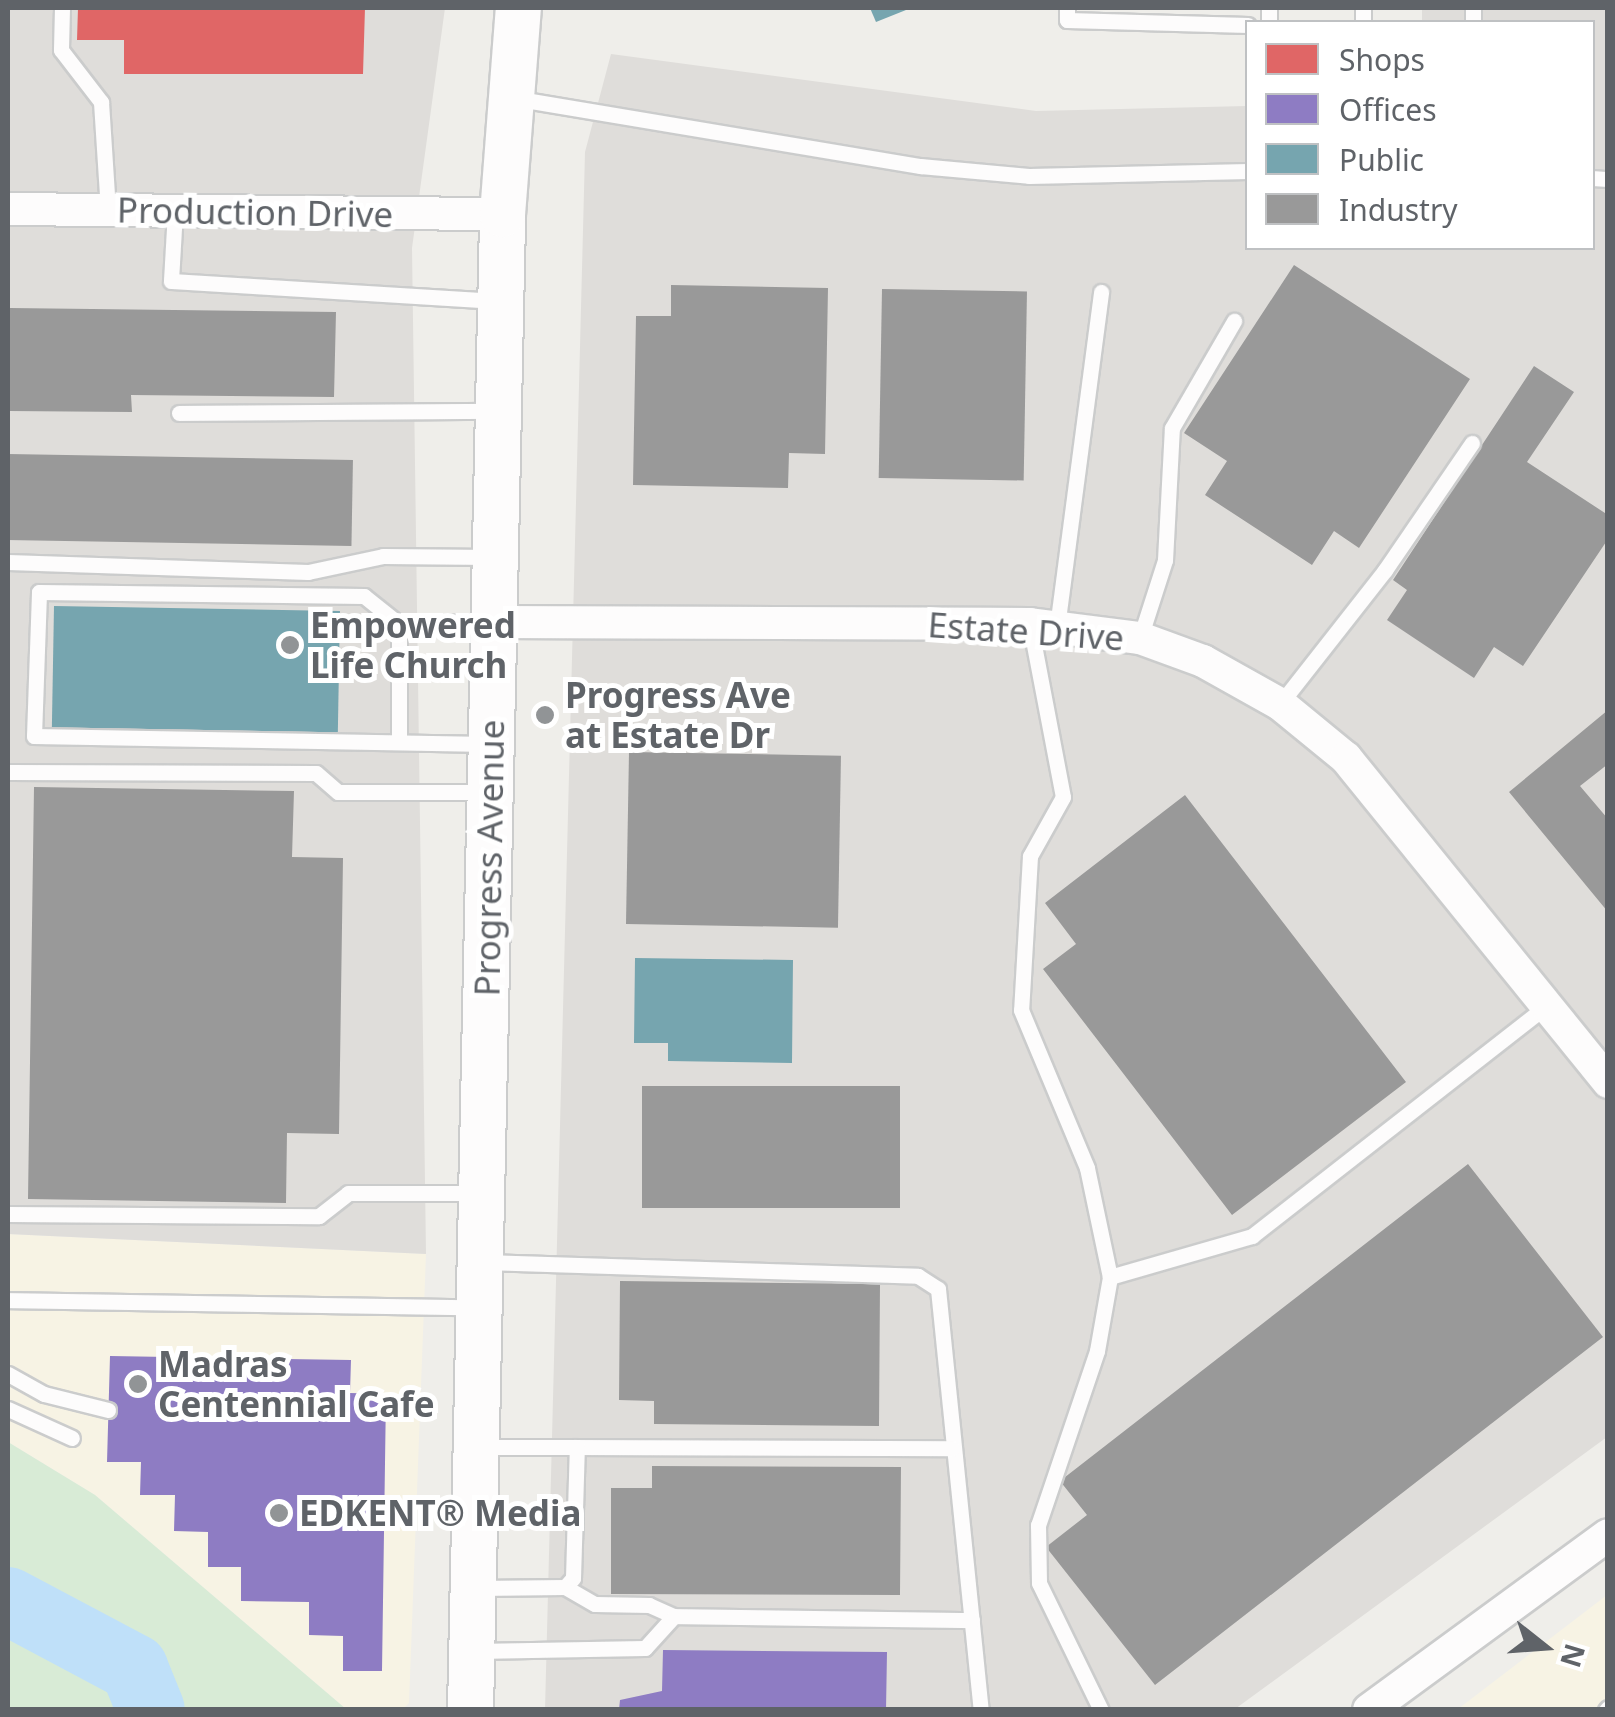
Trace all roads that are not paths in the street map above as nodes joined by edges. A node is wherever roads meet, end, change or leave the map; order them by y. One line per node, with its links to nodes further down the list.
1 (62, 8): 9 (lane)
2 (518, 8): 6 (main road, Progress Avenue)
3 (1067, 8): 4 (lane)
4 (1167, 15): 5 (lane)
5 (1245, 25)
6 (512, 98): 7 (lane); 11 (main road, Progress Avenue)
7 (1245, 171)
8 (8, 209): 9 (street, Production Drive)
9 (108, 210): 10 (street, Production Drive)
10 (174, 211): 11 (street, Production Drive); 13 (lane)
11 (502, 214): 13 (main road, Progress Avenue)
12 (1102, 292): 22 (lane)
13 (501, 302): 15 (main road, Progress Avenue)
14 (1234, 322): 23 (lane)
15 (498, 411): 16 (lane); 18 (main road, Progress Avenue)
16 (180, 413)
17 (1472, 443): 24 (lane)
18 (496, 557): 19 (lane); 20 (main road, Progress Avenue)
19 (8, 562)
20 (494, 622): 21 (lane); 22 (street, Estate Drive); 26 (main road, Progress Avenue)
21 (399, 624): 25 (lane); 25 (lane)
22 (1044, 626): 23 (street, Estate Drive); 34 (lane)
23 (1140, 638): 24 (street, Estate Drive)
24 (1280, 704): 29 (street, Estate Drive)
25 (399, 742): 26 (lane)
26 (492, 744): 28 (main road, Progress Avenue)
27 (8, 772): 28 (lane)
28 (491, 792): 31 (main road, Progress Avenue)
29 (1543, 1008): 30 (street, Estate Drive); 34 (lane)
30 (1608, 1082)
31 (482, 1194): 32 (lane); 33 (main road, Progress Avenue)
32 (8, 1214)
33 (480, 1262): 36 (main road, Progress Avenue); 43 (lane)
34 (1110, 1277): 52 (lane)
35 (8, 1300): 36 (lane)
36 (479, 1307): 41 (main road, Progress Avenue)
37 (8, 1374): 39 (lane)
38 (8, 1408): 40 (lane)
39 (108, 1410)
40 (72, 1438)
41 (476, 1447): 42 (lane); 46 (main road, Progress Avenue)
42 (577, 1447): 43 (lane); 45 (lane)
43 (952, 1448): 48 (lane)
44 (1608, 1535): 53 (street)
45 (565, 1587): 46 (lane); 47 (lane)
46 (473, 1588): 49 (main road, Progress Avenue)
47 (674, 1616): 48 (lane); 49 (lane)
48 (972, 1620): 51 (lane)
49 (471, 1651): 50 (main road, Progress Avenue)
50 (470, 1710)
51 (981, 1710)
52 (1101, 1710)
53 (1370, 1710)

